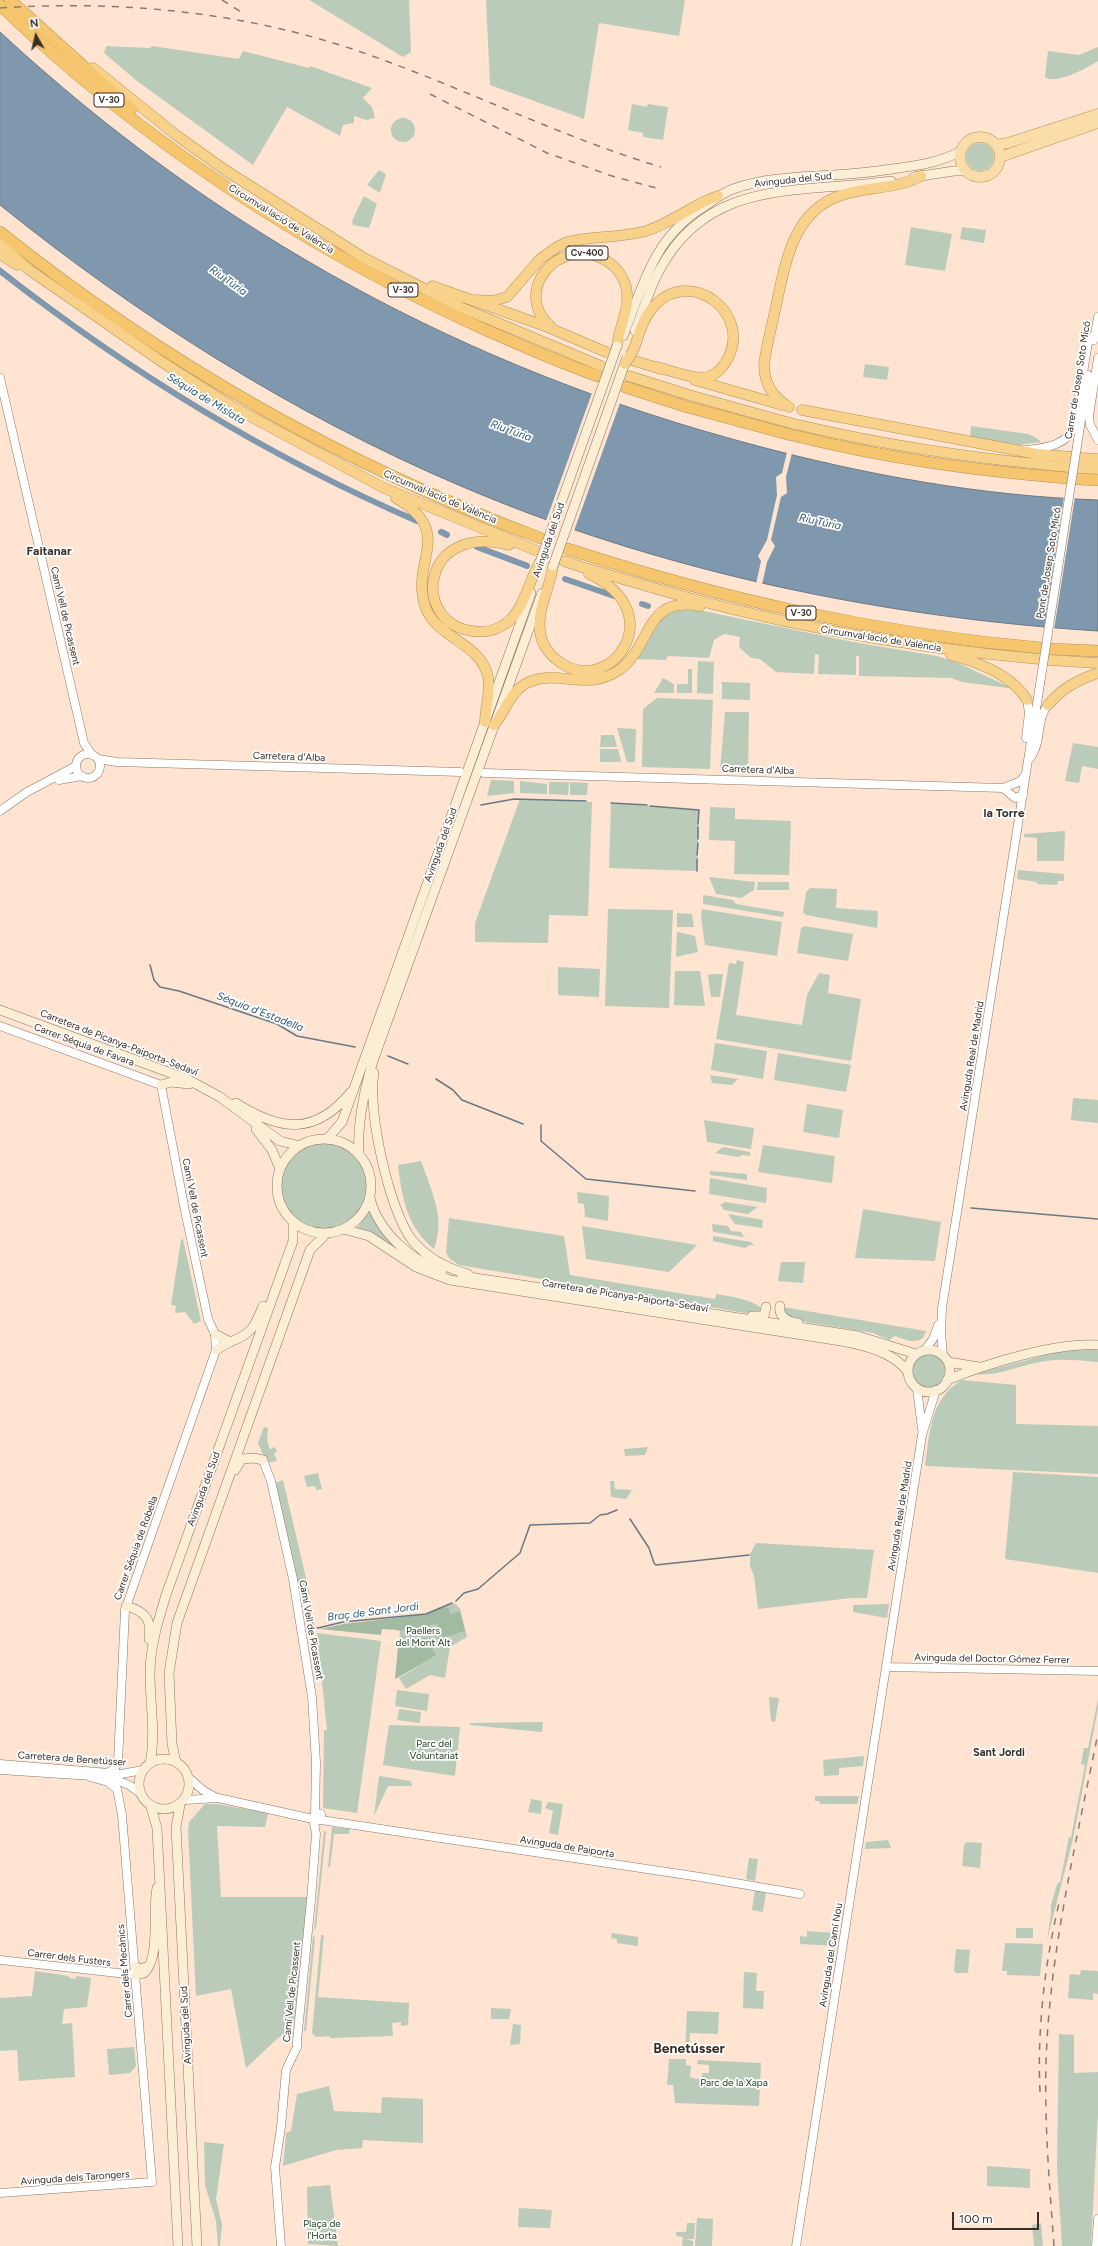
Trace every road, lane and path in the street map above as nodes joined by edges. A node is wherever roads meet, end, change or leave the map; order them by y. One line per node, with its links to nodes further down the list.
1 (10, 0): 11 (highway)
2 (16, 0): 15 (highway, Circumval·lació de València / V-30)
3 (0, 5): 11 (highway, Circumval·lació de València / V-30)
4 (1098, 114): 6 (main road)
5 (1098, 123): 8 (main road)
6 (996, 145): 7 (main road); 8 (main road)
7 (961, 151): 9 (main road); 12 (main road, Avinguda del Sud)
8 (1000, 157): 9 (main road)
9 (966, 171): 10 (main road, Avinguda del Sud)
10 (921, 176): 24 (main road, Avinguda del Sud); 31 (highway)
11 (227, 186): 27 (highway, Circumval·lació de València / V-30)
12 (718, 196): 18 (highway); 22 (main road, Avinguda del Sud)
13 (0, 232): 40 (highway, Circumval·lació de València)
14 (0, 244): 17 (highway, Circumval·lació de València)
15 (356, 252): 18 (highway); 27 (highway, Circumval·lació de València / V-30)
16 (0, 254): 17 (highway)
17 (28, 269): 39 (highway, Circumval·lació de València)
18 (475, 300): 20 (highway)
19 (1098, 317): 21 (street, Carrer de Josep Soto Micó)
20 (554, 330): 22 (highway, Cv-400); 23 (highway)
21 (1095, 334): 33 (street, Carrer de Josep Soto Micó); 34 (street)
22 (617, 346): 42 (main road, Avinguda del Sud, bridge)
23 (606, 352)
24 (630, 356): 26 (highway); 26 (highway); 43 (main road, Avinguda del Sud, bridge)
25 (1098, 358): 32 (street)
26 (656, 367): 31 (highway)
27 (599, 371)
28 (629, 376): 36 (highway)
29 (0, 378): 55 (street, Camí Vell de Picassent)
30 (625, 387): 36 (highway)
31 (796, 408): 34 (highway)
32 (1098, 440)
33 (1078, 446): 51 (street, Pont de Josep Soto Micó, bridge)
34 (1016, 450): 36 (highway)
35 (1098, 460): 36 (highway)
36 (1074, 468): 37 (highway); 38 (highway)
37 (1098, 469)
38 (1098, 480)
39 (384, 488): 44 (highway, Circumval·lació de València); 54 (highway)
40 (540, 538)
41 (568, 549): 48 (highway, Circumval·lació de València / V-30)
42 (540, 562): 44 (highway)
43 (553, 566): 45 (highway)
44 (535, 574): 54 (main road, Avinguda del Sud)
45 (549, 579): 46 (highway, Circumval·lació de València / V-30); 54 (main road, Avinguda del Sud)
46 (726, 608): 47 (highway, Circumval·lació de València / V-30); 54 (highway)
47 (932, 648): 49 (highway, Circumval·lació de València / V-30); 52 (highway)
48 (1098, 652)
49 (1098, 663)
50 (1098, 674): 53 (highway)
51 (1040, 684): 58 (street, Avinguda Real de Madrid)
52 (1027, 700): 58 (street)
53 (1048, 705): 58 (street)
54 (489, 724): 71 (main road, Avinguda del Sud); 76 (main road, Avinguda del Sud)
55 (84, 743): 56 (street, Camí Vell de Picassent); 57 (street, Camí Vell de Picassent)
56 (80, 758): 57 (street); 59 (street)
57 (97, 760): 60 (street, Carretera d'Alba); 63 (street)
58 (1027, 765): 62 (street, Avinguda Real de Madrid)
59 (76, 766): 63 (street); 65 (street)
60 (460, 772)
61 (484, 773): 66 (street, Carretera d'Alba)
62 (1026, 774): 64 (street, Carretera d'Alba); 68 (street, Avinguda Real de Madrid)
63 (82, 776): 65 (street)
64 (1014, 784): 66 (street, Carretera d'Alba); 67 (street)
65 (40, 785): 70 (street)
66 (1003, 788): 67 (street)
67 (1012, 795): 68 (street); 69 (street)
68 (1023, 795): 69 (street, Avinguda Real de Madrid)
69 (1021, 807): 91 (street, Avinguda Real de Madrid)
70 (0, 811)
71 (406, 972): 81 (main road, Avinguda del Sud); 88 (main road)
72 (0, 1010): 75 (main road, Carretera de Picanya-Paiporta-Sedaví)
73 (0, 1026): 74 (street, Carrer Séquia de Favara)
74 (161, 1085): 75 (main road); 93 (street, Camí Vell de Picassent)
75 (199, 1086): 77 (main road, Carretera de Picanya-Paiporta-Sedaví)
76 (355, 1086): 77 (main road); 79 (main road, Avinguda del Sud)
77 (220, 1097): 78 (main road, Carretera de Picanya-Paiporta-Sedaví)
78 (246, 1117): 80 (main road, Carretera de Picanya-Paiporta-Sedaví); 82 (main road, Carretera de Picanya-Paiporta-Sedaví)
79 (327, 1139): 80 (main road); 81 (main road)
80 (300, 1146): 82 (main road)
81 (359, 1154): 83 (main road)
82 (280, 1168): 84 (main road)
83 (370, 1198): 85 (main road); 88 (main road, Carretera de Picanya-Paiporta-Sedaví)
84 (293, 1221): 86 (main road); 87 (main road, Avinguda del Sud)
85 (343, 1229): 86 (main road); 101 (main road, Carretera de Picanya-Paiporta-Sedaví)
86 (327, 1233): 107 (main road, Avinguda del Sud)
87 (285, 1262): 94 (main road); 109 (main road, Avinguda del Sud)
88 (482, 1278): 92 (main road, Carretera de Picanya-Paiporta-Sedaví)
89 (780, 1306): 95 (main road)
90 (766, 1307): 92 (main road)
91 (942, 1308): 98 (street, Avinguda Real de Madrid); 99 (street, Avinguda Real de Madrid)
92 (706, 1313): 95 (main road, Carretera de Picanya-Paiporta-Sedaví)
93 (215, 1334): 94 (main road); 97 (street, Carrer Séquia de Robella)
94 (230, 1342): 97 (main road)
95 (882, 1342): 98 (main road, Carretera de Picanya-Paiporta-Sedaví)
96 (1098, 1345): 100 (main road)
97 (216, 1350): 108 (street, Carrer Séquia de Robella)
98 (921, 1352): 99 (main road); 101 (main road)
99 (945, 1358): 100 (main road); 102 (main road)
100 (984, 1367): 102 (main road)
101 (908, 1372): 103 (main road)
102 (948, 1380): 104 (main road)
103 (918, 1388): 104 (main road); 105 (street, Avinguda Real de Madrid)
104 (936, 1390): 105 (street, Avinguda Real de Madrid)
105 (922, 1435): 110 (street, Avinguda Real de Madrid)
106 (263, 1460): 107 (main road); 124 (street, Camí Vell de Picassent)
107 (229, 1477): 112 (main road, Avinguda del Sud)
108 (126, 1606): 109 (main road); 117 (street, Carrer Séquia de Robella)
109 (150, 1659): 114 (main road, Avinguda del Sud)
110 (886, 1667): 111 (street, Avinguda del Doctor Gómez Ferrer); 135 (street, Avinguda del Camí Nou)
111 (1098, 1671)
112 (176, 1762): 114 (main road); 119 (main road)
113 (0, 1764): 117 (street, Carretera de Benetússer)
114 (150, 1764): 116 (main road)
115 (0, 1770): 118 (street, Carretera de Benetússer)
116 (143, 1770): 117 (street, Carretera de Benetússer); 120 (main road)
117 (109, 1772)
118 (90, 1777): 120 (street, Carretera de Benetússer); 128 (street, Carrer dels Mecànics)
119 (189, 1778): 121 (street); 122 (main road)
120 (140, 1793): 123 (main road)
121 (218, 1798): 122 (street); 124 (street, Avinguda de Paiporta)
122 (182, 1802): 123 (main road); 133 (main road, Avinguda del Sud)
123 (151, 1806): 125 (main road, Avinguda del Sud)
124 (317, 1816): 126 (street, Avinguda de Paiporta); 134 (street, Camí Vell de Picassent)
125 (159, 1875): 128 (main road); 132 (main road, Avinguda del Sud)
126 (800, 1894)
127 (0, 1960): 128 (street, Carrer dels Fusters)
128 (135, 1970): 129 (street, Carrer dels Mecànics)
129 (152, 2182): 130 (street, Avinguda dels Tarongers)
130 (0, 2193)
131 (1098, 2218): 136 (street)
132 (178, 2246)
133 (197, 2246)
134 (281, 2246)
135 (796, 2246)
136 (1096, 2246)

